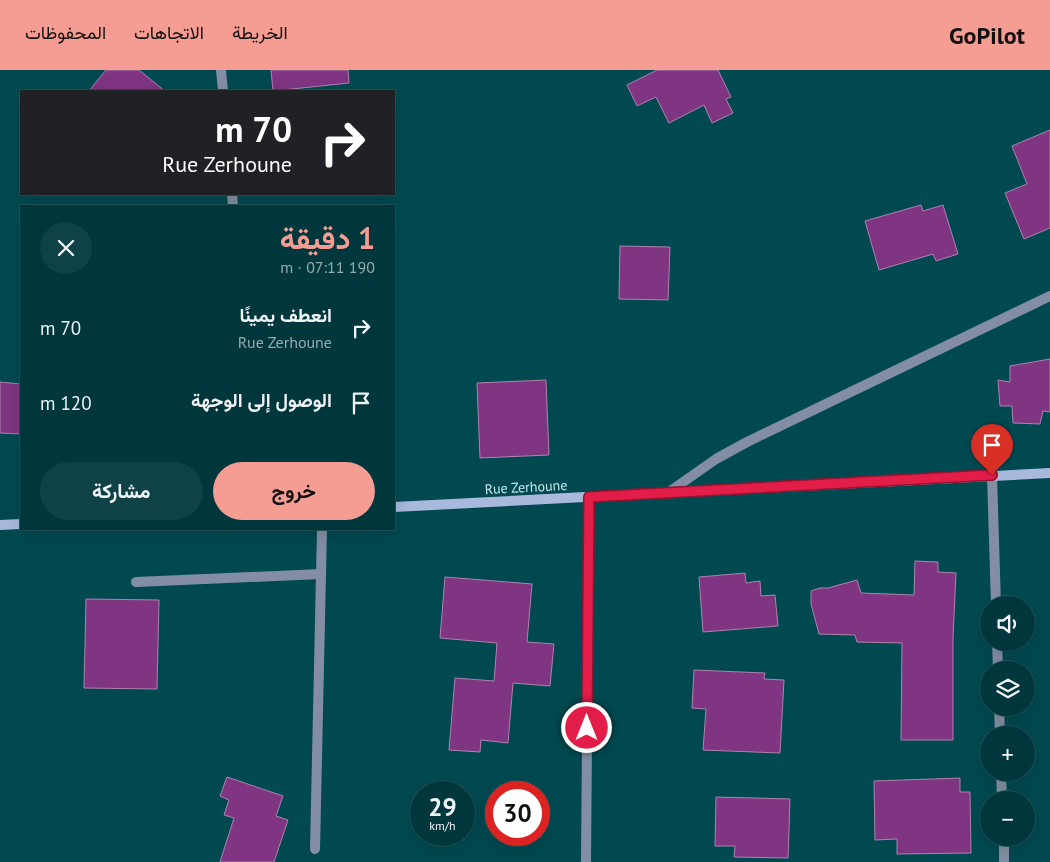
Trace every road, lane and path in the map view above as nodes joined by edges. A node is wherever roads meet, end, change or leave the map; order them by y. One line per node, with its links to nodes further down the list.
1 (221, 70): 2 (street)
2 (223, 90)
3 (1050, 296): 6 (street)
4 (1050, 473): 5 (street, Rue Zerhoune)
5 (992, 475): 6 (street, Rue Zerhoune); 14 (street)
6 (669, 492): 7 (street, Rue Zerhoune)
7 (589, 497): 8 (street, Rue Zerhoune); 17 (street)
8 (395, 507)
9 (20, 524): 10 (street)
10 (0, 525)
11 (322, 530): 12 (street)
12 (321, 574): 13 (street); 16 (street)
13 (136, 582)
14 (996, 596)
15 (1004, 846): 18 (street)
16 (315, 849)
17 (586, 862)
18 (1004, 862)

